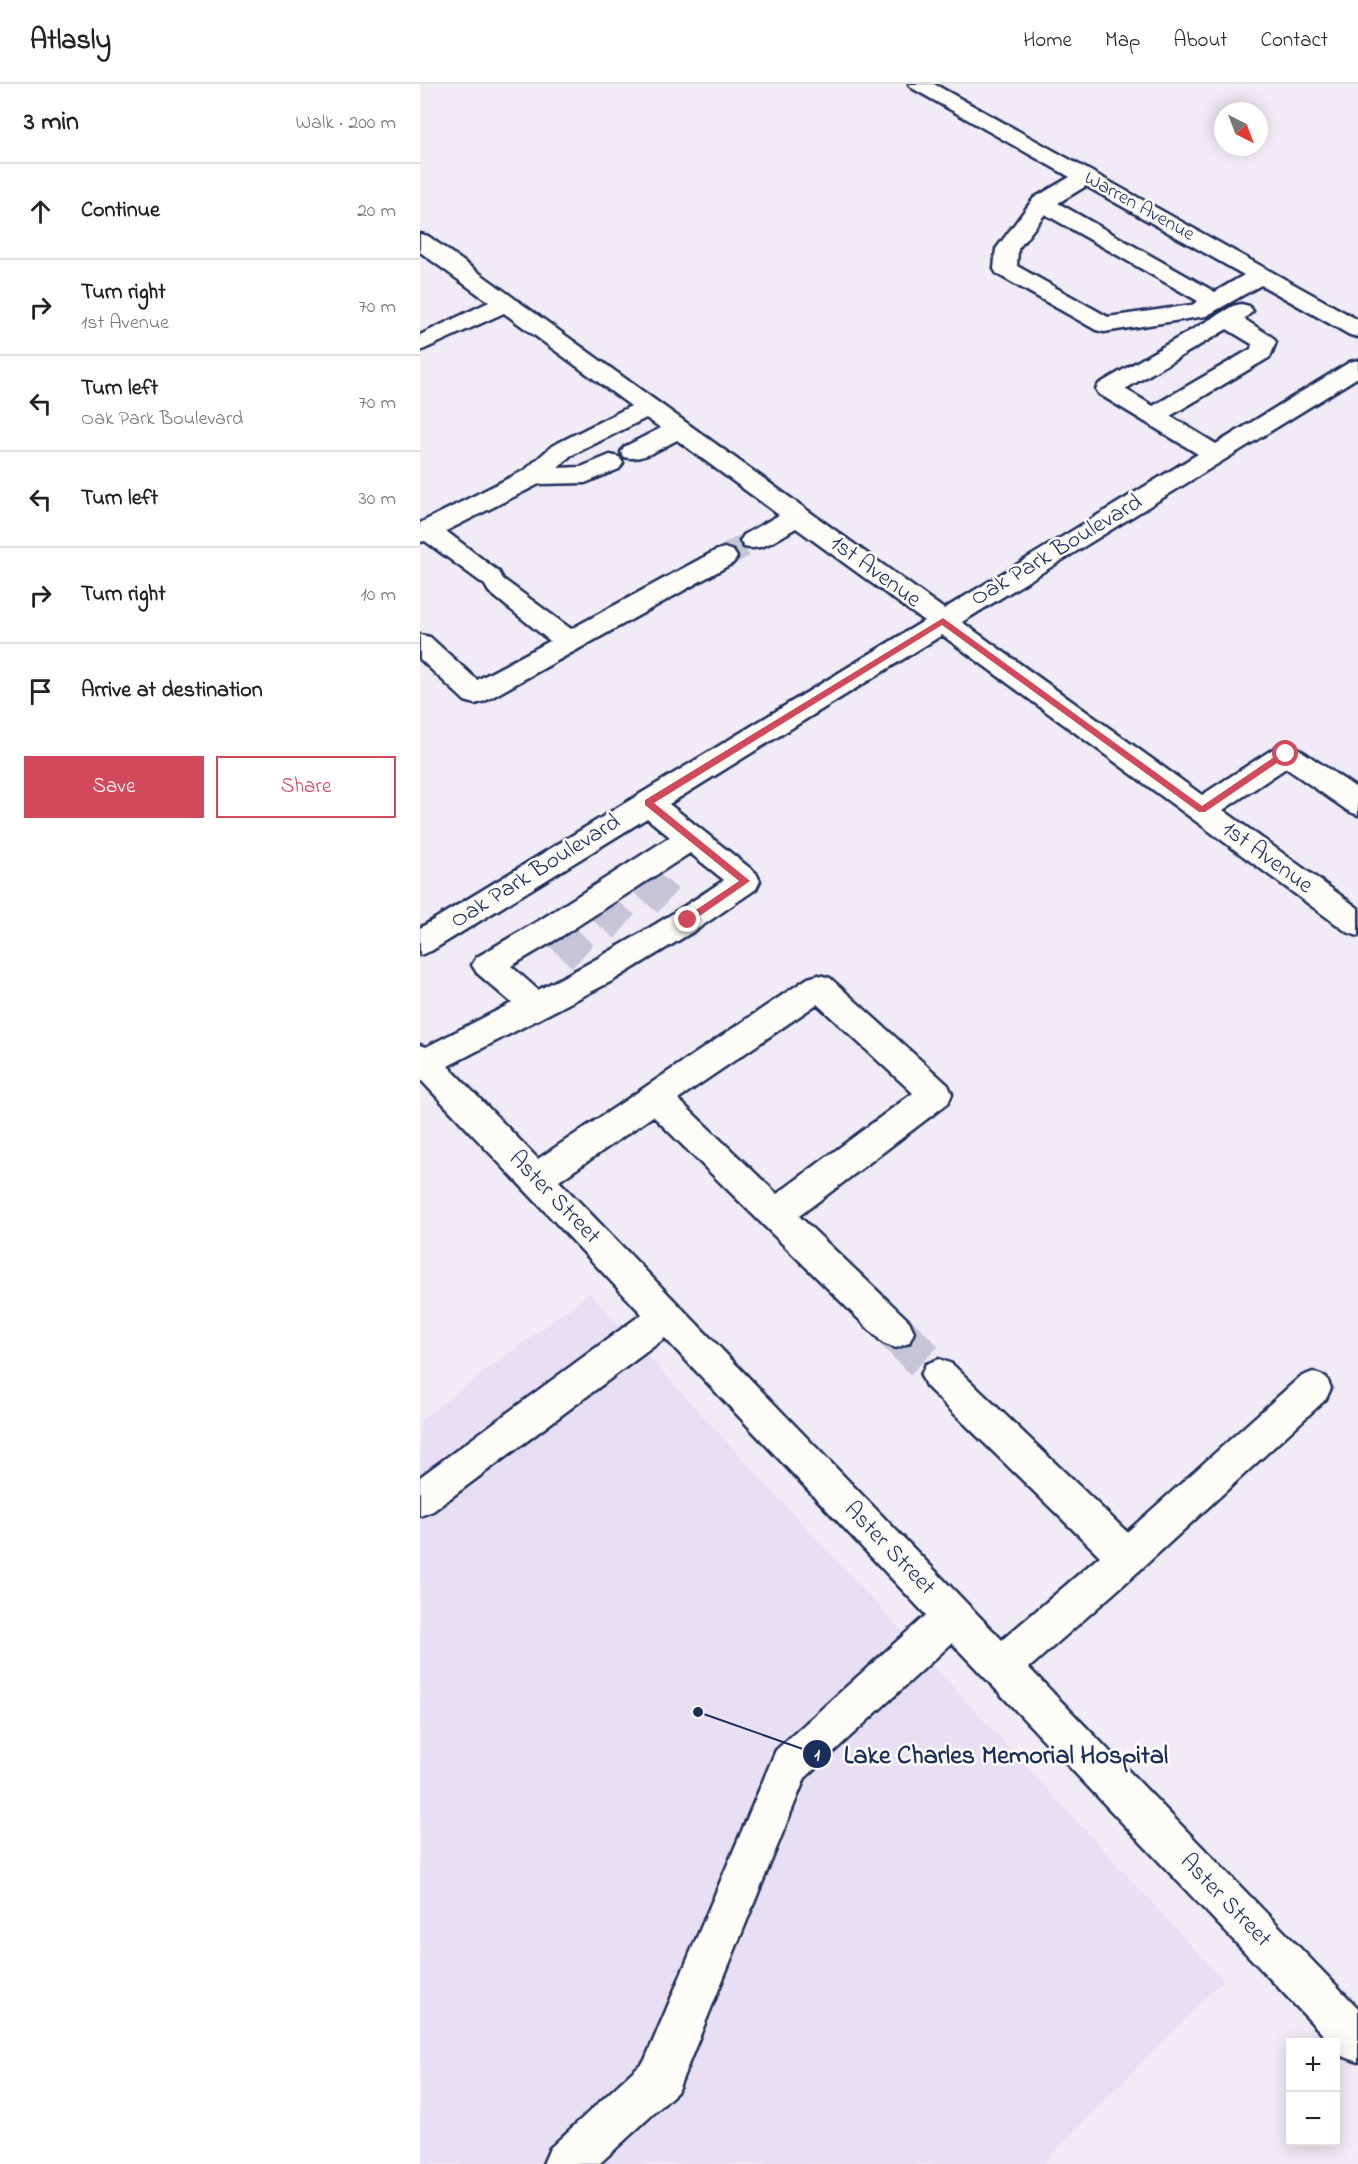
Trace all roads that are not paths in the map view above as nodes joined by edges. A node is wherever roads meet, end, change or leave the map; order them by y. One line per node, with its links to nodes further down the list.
1 (919, 84): 2 (street, Warren Avenue)
2 (1086, 177): 3 (street); 5 (street, Warren Avenue)
3 (1042, 203): 8 (street); 8 (street)
4 (420, 241): 7 (street, 1st Avenue)
5 (1261, 275): 6 (street, Warren Avenue); 8 (street)
6 (1282, 288): 8 (street); 9 (street, Warren Avenue)
7 (506, 303): 10 (street); 12 (street, 1st Avenue)
8 (1221, 310): 13 (street); 13 (street)
9 (1358, 330)
10 (420, 344)
11 (1358, 367): 16 (street, Oak Park Boulevard)
12 (649, 407): 14 (street, 1st Avenue); 18 (street)
13 (1153, 416): 16 (street)
14 (679, 429): 15 (street); 19 (street, 1st Avenue)
15 (633, 452)
16 (1215, 454): 23 (street, Oak Park Boulevard)
17 (610, 463): 18 (street)
18 (534, 476): 20 (street)
19 (798, 516): 21 (street); 23 (street, 1st Avenue)
20 (424, 532): 24 (street)
21 (753, 541)
22 (724, 557): 24 (street)
23 (943, 621): 26 (street, Oak Park Boulevard); 28 (street, 1st Avenue)
24 (569, 642): 25 (street)
25 (420, 644)
26 (648, 803): 29 (street); 31 (street, Oak Park Boulevard)
27 (1358, 804): 28 (street)
28 (1202, 810): 30 (street, 1st Avenue)
29 (692, 837): 32 (street); 32 (street)
30 (1358, 924)
31 (420, 943)
32 (536, 1006): 33 (street)
33 (421, 1062): 35 (street, Aster Street)
34 (655, 1097): 35 (street); 36 (street); 36 (street)
35 (536, 1179): 37 (street, Aster Street)
36 (776, 1214): 38 (street)
37 (667, 1316): 41 (street); 43 (street, Aster Street)
38 (896, 1332)
39 (939, 1375): 42 (street)
40 (1313, 1388): 42 (street)
41 (420, 1499)
42 (1127, 1557): 44 (street)
43 (952, 1616): 44 (street, Aster Street); 46 (street)
44 (1001, 1667): 45 (street, Aster Street)
45 (1358, 2040)
46 (566, 2164)

